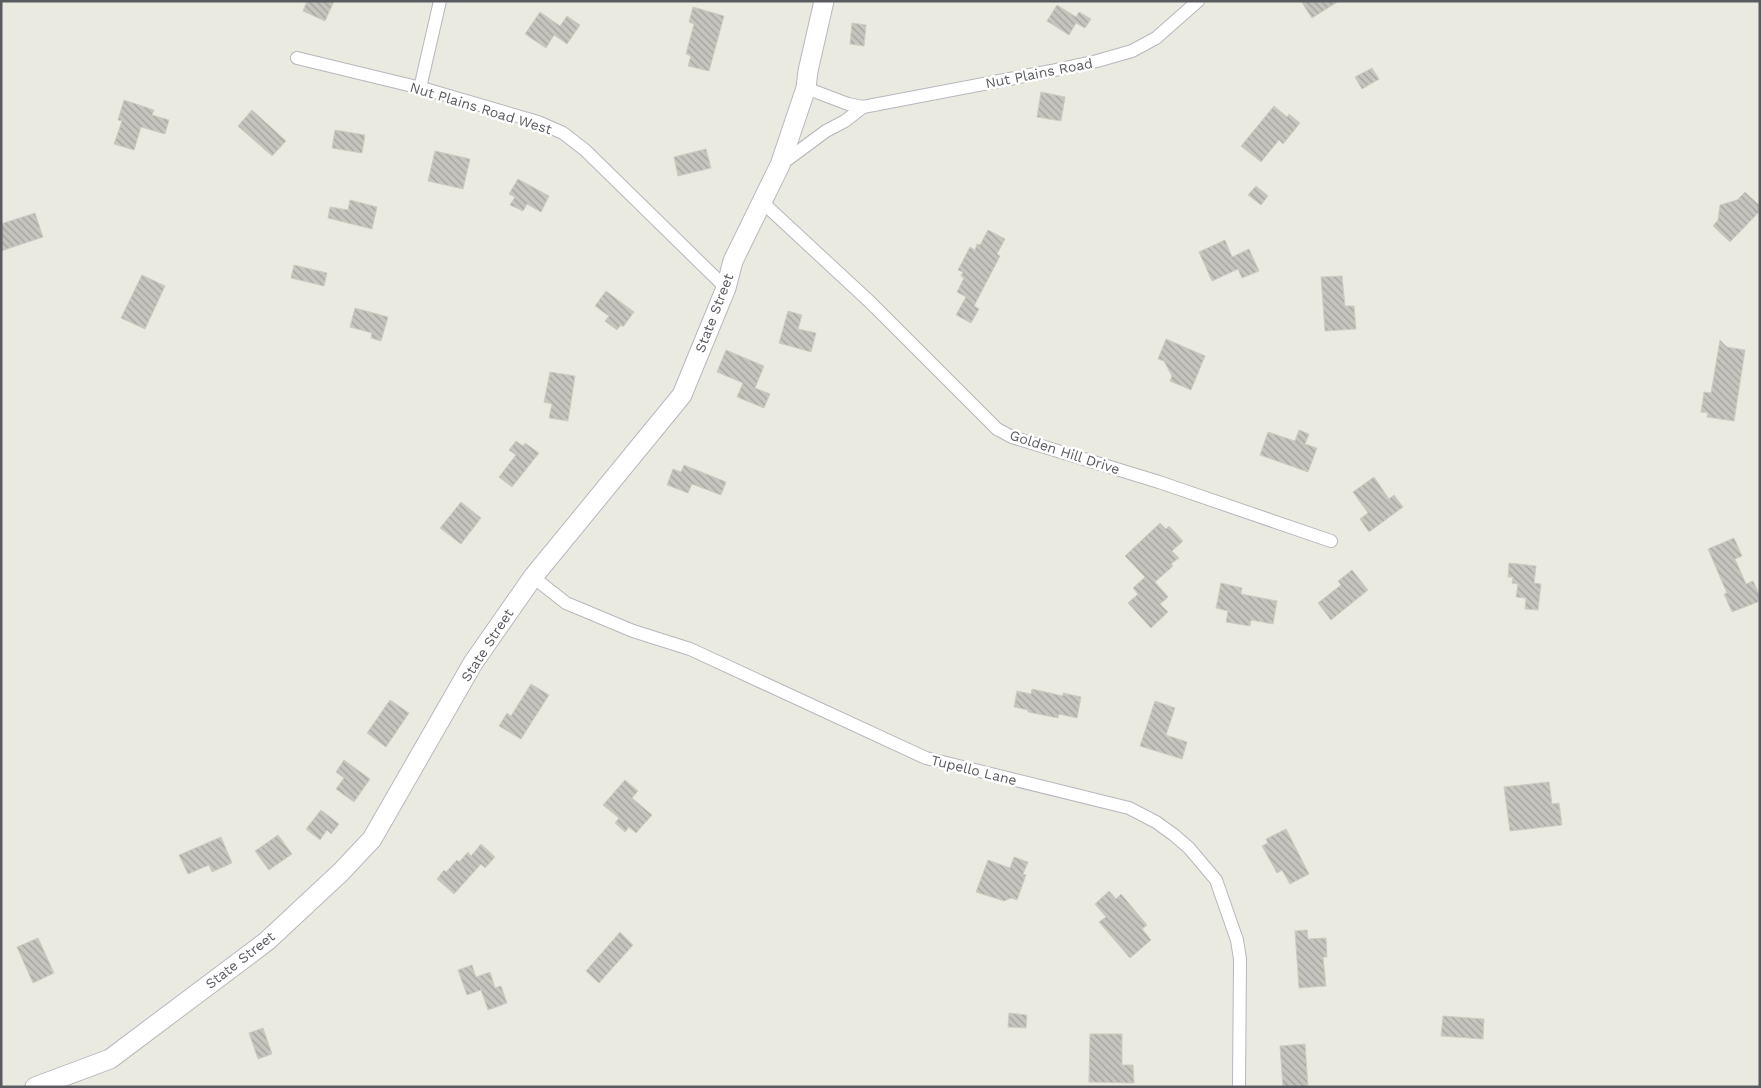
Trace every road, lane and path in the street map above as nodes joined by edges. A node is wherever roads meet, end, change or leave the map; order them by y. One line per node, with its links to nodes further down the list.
1 (440, 1): 5 (street)
2 (824, 1): 6 (street, State Street)
3 (1198, 1): 7 (street, Nut Plains Road)
4 (296, 58): 5 (street, Nut Plains Road West)
5 (420, 88): 10 (street, Nut Plains Road West)
6 (806, 88): 7 (street, Nut Plains Road); 8 (street, State Street)
7 (863, 107): 8 (street, Nut Plains Road)
8 (780, 166): 9 (street, State Street)
9 (762, 201): 10 (street, State Street); 11 (street, Golden Hill Drive)
10 (726, 288): 12 (street, State Street)
11 (1331, 540)
12 (533, 577): 13 (street, State Street); 14 (street, Tupello Lane)
13 (35, 1087)
14 (1239, 1087)

